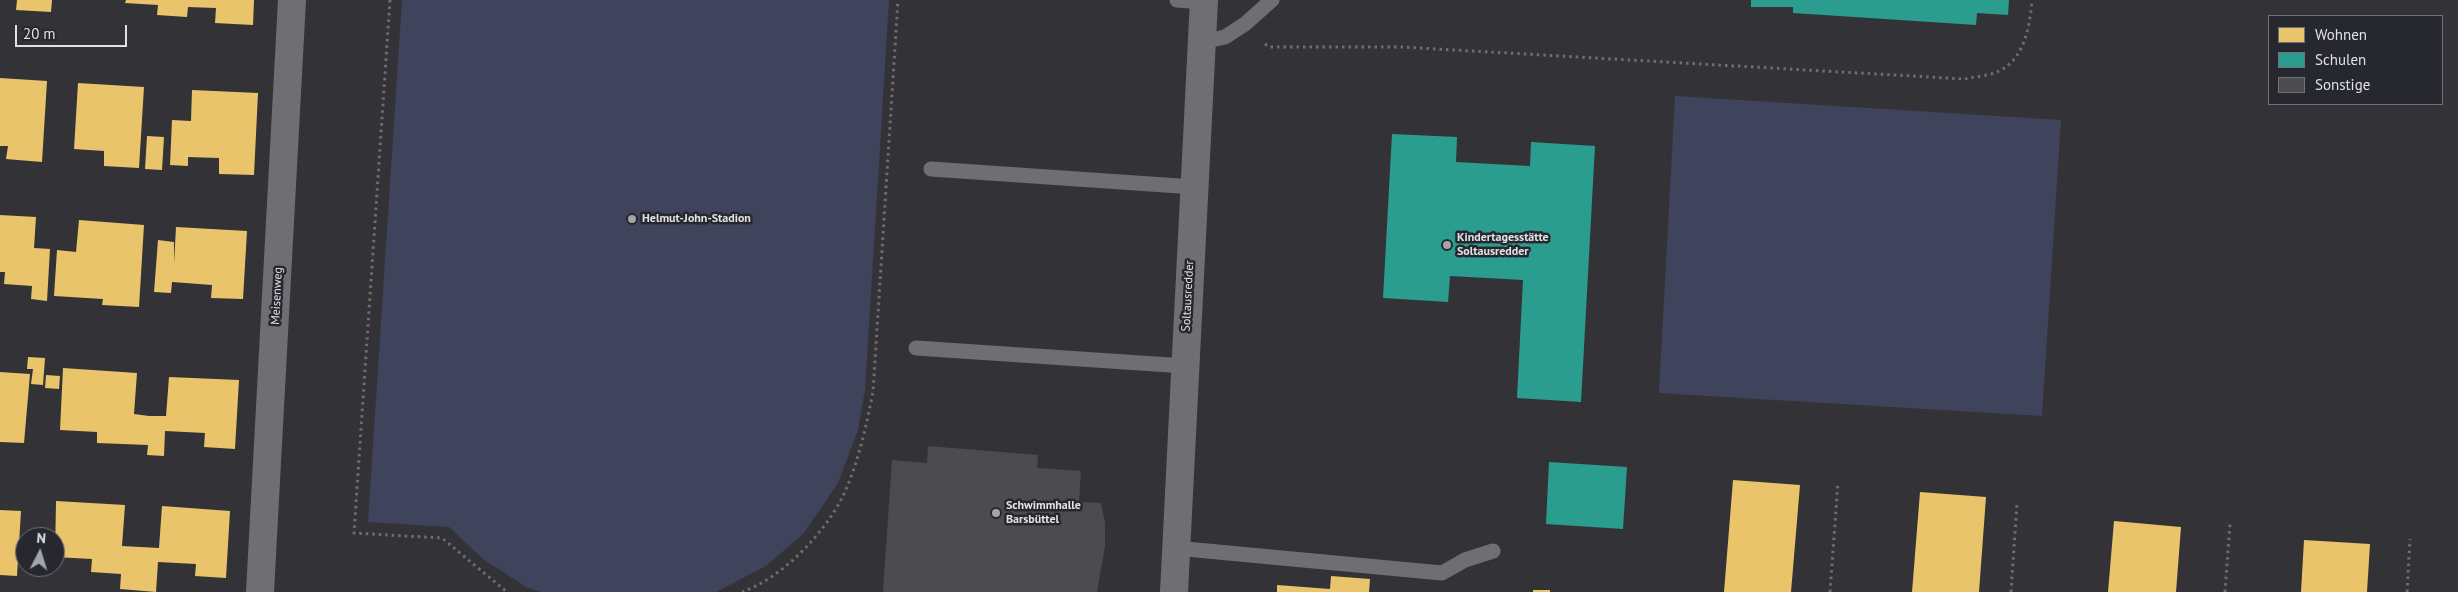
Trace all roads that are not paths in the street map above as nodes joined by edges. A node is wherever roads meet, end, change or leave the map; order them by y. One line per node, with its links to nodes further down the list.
1 (292, 0): 12 (street, Meisenweg)
2 (1177, 0): 4 (lane)
3 (1272, 0): 5 (lane)
4 (1204, 1): 5 (street, Soltausredder)
5 (1202, 42): 7 (street, Soltausredder)
6 (932, 170): 7 (lane)
7 (1194, 187): 9 (street, Soltausredder)
8 (916, 348): 9 (lane)
9 (1184, 366): 10 (street, Soltausredder)
10 (1175, 548): 11 (lane); 13 (street, Soltausredder)
11 (1493, 551)
12 (260, 592)
13 (1174, 592)

